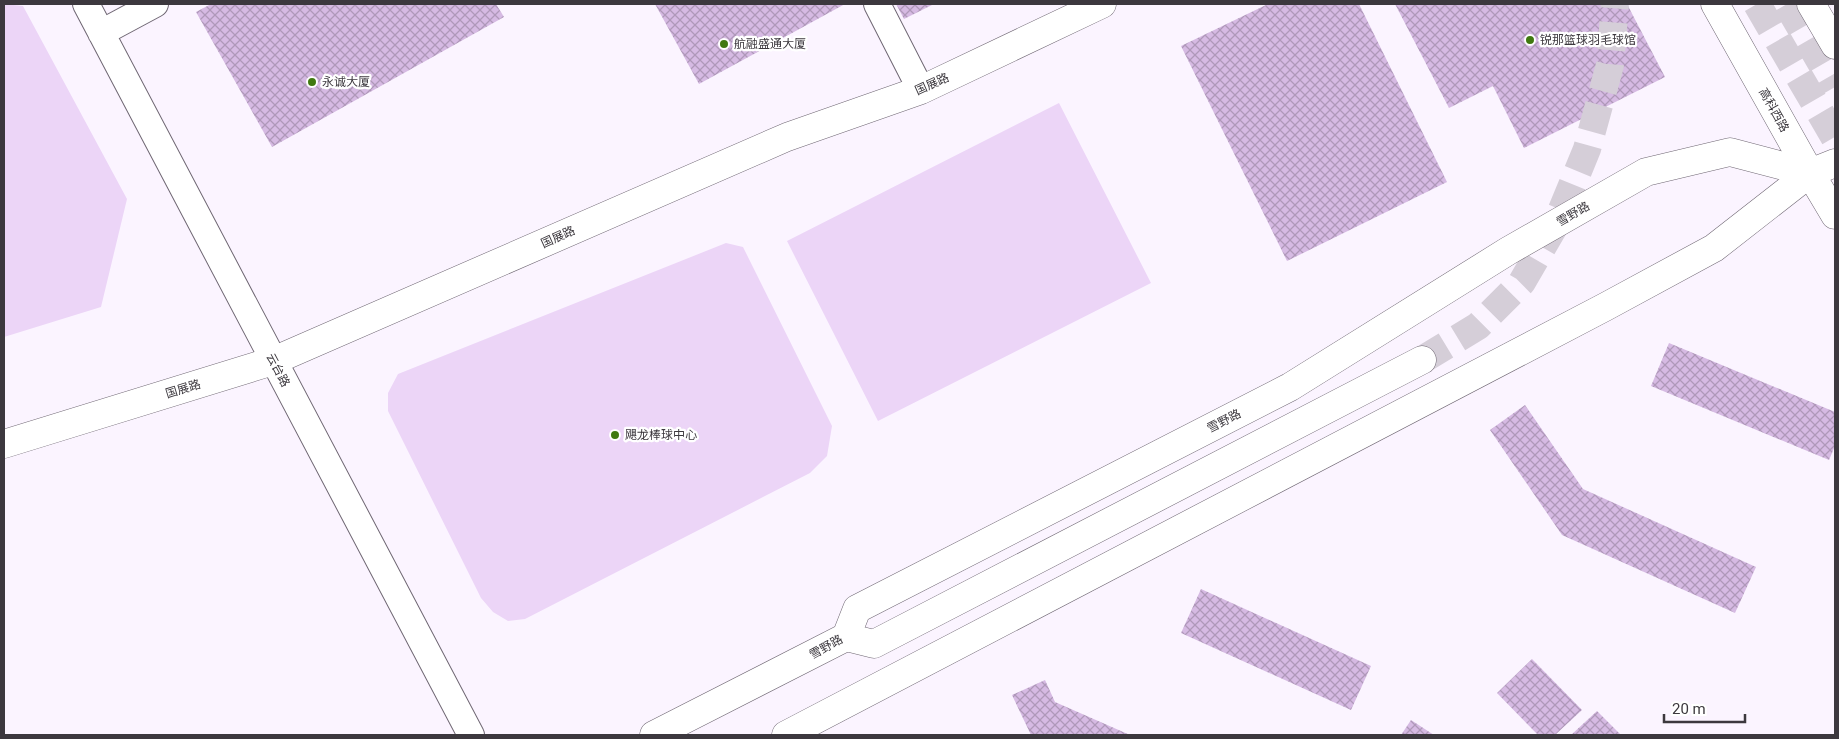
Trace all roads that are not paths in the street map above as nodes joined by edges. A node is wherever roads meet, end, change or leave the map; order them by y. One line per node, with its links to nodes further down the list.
1 (86, 4): 7 (street, 云台路)
2 (155, 4): 7 (street)
3 (877, 4): 9 (street)
4 (1102, 4): 9 (street, 国展路)
5 (1715, 4): 11 (street, 高科西路)
6 (1811, 4): 8 (street)
7 (101, 32): 14 (street, 云台路)
8 (1835, 45)
9 (921, 90): 14 (street, 国展路)
10 (1835, 163): 11 (street)
11 (1810, 173): 12 (street, 高科西路); 16 (street, 雪野路); 19 (street)
12 (1835, 215)
13 (1422, 360): 16 (street)
14 (273, 361): 15 (street, 国展路); 17 (street, 云台路)
15 (4, 444)
16 (846, 637): 18 (street, 雪野路)
17 (471, 735)
18 (654, 735)
19 (786, 735)

